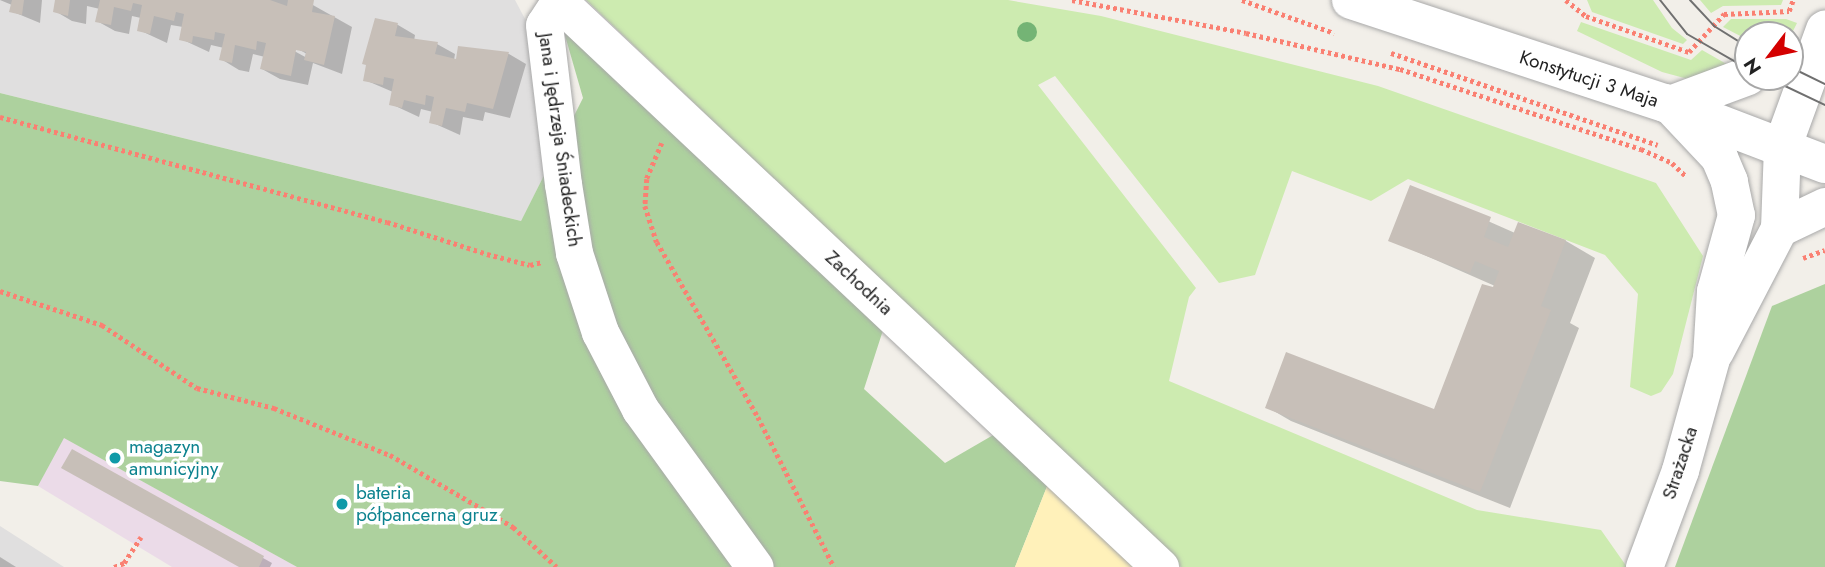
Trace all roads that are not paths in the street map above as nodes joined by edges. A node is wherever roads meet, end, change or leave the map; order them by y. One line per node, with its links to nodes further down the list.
1 (1351, 0): 6 (street, Konstytucji 3 Maja)
2 (558, 1): 13 (street, Jana i Jędrzeja Śniadeckich); 14 (street, Zachodnia)
3 (1825, 29): 4 (street); 7 (street)
4 (1804, 43)
5 (1734, 81): 6 (street)
6 (1670, 105): 7 (street, Konstytucji 3 Maja); 10 (street, Strażacka)
7 (1782, 148): 8 (street, Konstytucji 3 Maja); 10 (street, Strażacka); 11 (street, Strażacka)
8 (1825, 164)
9 (1825, 206): 11 (street)
10 (1736, 215): 12 (street, Strażacka)
11 (1780, 228): 12 (street, Strażacka)
12 (1711, 358): 15 (street, Strażacka)
13 (755, 567)
14 (1160, 567)
15 (1644, 567)

